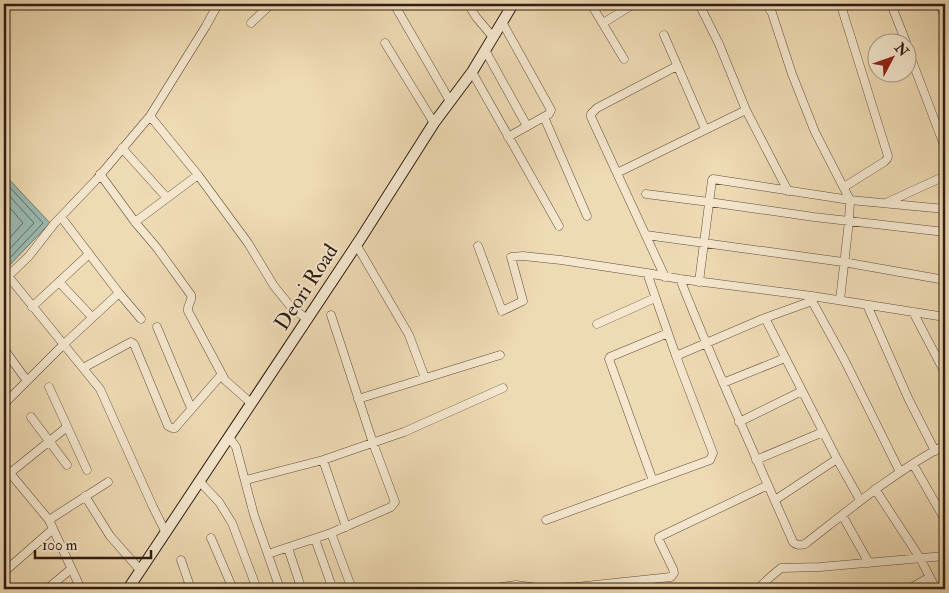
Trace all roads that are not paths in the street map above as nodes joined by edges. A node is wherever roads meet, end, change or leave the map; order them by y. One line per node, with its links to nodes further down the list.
1 (218, 4): 28 (street)
2 (271, 4): 15 (street)
3 (394, 4): 26 (street)
4 (468, 4): 19 (street)
5 (513, 4): 14 (street, Deori Road)
6 (591, 4): 16 (street)
7 (634, 4): 16 (street)
8 (699, 4): 27 (street)
9 (766, 4): 40 (street)
10 (848, 4): 40 (street)
11 (891, 4): 17 (street)
12 (940, 4): 13 (street)
13 (945, 18)
14 (502, 22): 19 (street, Deori Road); 29 (street)
15 (251, 23)
16 (603, 23): 22 (street)
17 (902, 32)
18 (664, 35): 23 (street)
19 (493, 37): 21 (street, Deori Road)
20 (385, 43): 30 (street)
21 (485, 50): 25 (street, Deori Road); 31 (street)
22 (624, 59)
23 (677, 66): 32 (street); 36 (street)
24 (916, 71): 34 (street)
25 (472, 72): 26 (street, Deori Road); 33 (street)
26 (450, 102): 30 (street, Deori Road)
27 (746, 110): 32 (street); 41 (street)
28 (150, 116): 35 (street); 38 (street)
29 (544, 117): 31 (street); 48 (street)
30 (434, 122): 56 (street, Deori Road)
31 (527, 126): 33 (street)
32 (705, 129): 36 (street)
33 (508, 137): 52 (street)
34 (944, 145)
35 (122, 148): 37 (street); 43 (street)
36 (617, 173): 54 (street)
37 (100, 174): 49 (street); 51 (street)
38 (198, 175): 43 (street); 79 (street)
39 (945, 176): 46 (street)
40 (844, 187): 44 (street)
41 (788, 190): 44 (street); 45 (street)
42 (646, 194): 45 (street)
43 (166, 198): 51 (street)
44 (850, 200): 46 (street); 50 (street)
45 (708, 202): 50 (street); 55 (street)
46 (886, 202): 47 (street)
47 (945, 208)
48 (588, 216)
49 (61, 218): 58 (street); 62 (street)
50 (849, 221): 53 (street); 59 (street)
51 (134, 222): 91 (street)
52 (559, 226)
53 (945, 232)
54 (646, 235): 55 (street); 61 (street)
55 (704, 243): 59 (street); 66 (street)
56 (356, 244): 79 (street, Deori Road); 92 (street)
57 (478, 246): 60 (street)
58 (88, 254): 65 (street); 67 (street)
59 (844, 262): 64 (street); 70 (street)
60 (647, 273): 61 (street); 68 (street)
61 (665, 276): 63 (street)
62 (6, 278): 72 (street)
63 (680, 279): 66 (street); 83 (street)
64 (945, 280)
65 (59, 282): 72 (street); 75 (street)
66 (698, 282): 69 (street)
67 (119, 293): 75 (street); 78 (street)
68 (655, 298): 80 (street); 82 (street)
69 (812, 298): 70 (street); 77 (street); 118 (street)
70 (840, 300): 71 (street)
71 (867, 305): 73 (street); 110 (street)
72 (32, 307): 84 (street)
73 (913, 312): 76 (street); 90 (street)
74 (331, 315): 98 (street)
75 (92, 317): 84 (street)
76 (945, 317)
77 (765, 318): 83 (street); 88 (street)
78 (141, 319)
79 (307, 319): 99 (street, Deori Road)
80 (597, 324)
81 (157, 327): 101 (street)
82 (668, 333): 87 (street); 121 (street)
83 (706, 343): 87 (street); 94 (street)
84 (64, 344): 89 (street); 93 (street)
85 (4, 349): 93 (street)
86 (500, 355): 92 (street)
87 (676, 356): 121 (street)
88 (785, 358): 94 (street); 97 (street)
89 (83, 368): 101 (street); 135 (street)
90 (945, 373)
91 (222, 374): 99 (street); 101 (street)
92 (425, 378): 98 (street)
93 (27, 382): 100 (street)
94 (724, 384): 103 (street)
95 (49, 387): 104 (street)
96 (503, 388): 108 (street)
97 (802, 391): 103 (street); 105 (street)
98 (358, 399): 108 (street)
99 (252, 403): 106 (street, Deori Road)
100 (4, 404)
101 (191, 408)
102 (31, 417): 107 (street)
103 (740, 422): 113 (street)
104 (67, 426): 107 (street); 117 (street)
105 (823, 432): 111 (street); 113 (street)
106 (229, 437): 120 (street); 123 (street, Deori Road)
107 (49, 441): 115 (street); 119 (street)
108 (373, 443): 112 (street); 133 (street)
109 (945, 445): 110 (street)
110 (935, 451): 114 (street)
111 (837, 459): 127 (street); 128 (street)
112 (324, 460): 120 (street); 133 (street)
113 (756, 460): 124 (street)
114 (913, 464): 118 (street); 132 (street)
115 (66, 465)
116 (4, 466): 119 (street)
117 (88, 470)
118 (900, 472): 125 (street)
119 (10, 473): 130 (street)
120 (246, 480): 140 (street)
121 (653, 481): 131 (street)
122 (108, 482): 126 (street)
123 (200, 482): 135 (street, Deori Road); 157 (street)
124 (768, 486): 127 (street); 151 (street)
125 (875, 489): 128 (street); 142 (street)
126 (85, 496): 130 (street); 146 (street)
127 (775, 500): 129 (street)
128 (860, 500): 129 (street)
129 (842, 515): 144 (street)
130 (49, 520): 134 (street)
131 (546, 520)
132 (945, 520)
133 (346, 527): 136 (street)
134 (53, 529): 145 (street); 147 (street)
135 (166, 533): 146 (street, Deori Road)
136 (331, 533): 138 (street); 159 (street)
137 (211, 538): 156 (street)
138 (315, 539): 139 (street); 150 (street)
139 (288, 548): 140 (street); 149 (street)
140 (268, 554): 158 (street)
141 (945, 556): 142 (street)
142 (920, 558): 144 (street); 148 (street)
143 (181, 560): 155 (street)
144 (869, 563): 162 (street)
145 (71, 569): 152 (street); 153 (street)
146 (141, 571): 154 (street, Deori Road)
147 (4, 572)
148 (930, 578): 163 (street); 164 (street)
149 (299, 581)
150 (330, 581)
151 (619, 583): 160 (street); 161 (street)
152 (48, 589)
153 (81, 589)
154 (128, 589)
155 (192, 589)
156 (233, 589)
157 (257, 589)
158 (280, 589)
159 (352, 589)
160 (489, 589)
161 (609, 589)
162 (760, 589)
163 (909, 589)
164 (936, 589)

